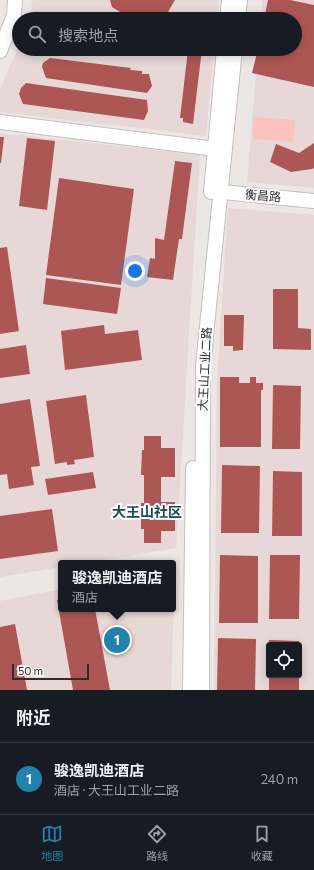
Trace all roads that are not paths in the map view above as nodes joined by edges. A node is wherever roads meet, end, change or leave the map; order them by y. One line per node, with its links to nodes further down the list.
1 (15, 0): 4 (street)
2 (229, 0): 5 (street)
3 (240, 0): 6 (street)
4 (14, 12)
5 (228, 12)
6 (239, 12)
7 (12, 20): 8 (street)
8 (0, 52)
9 (224, 56): 12 (street, 大王山工业二路)
10 (234, 56): 12 (street, 大王山工业二路)
11 (0, 122): 12 (street)
12 (220, 149): 13 (street, 大王山工业二路)
13 (216, 191): 14 (street, 衡昌路); 15 (street, 大王山工业二路); 16 (street, 大王山工业二路)
14 (314, 201)
15 (190, 690)
16 (202, 690)

